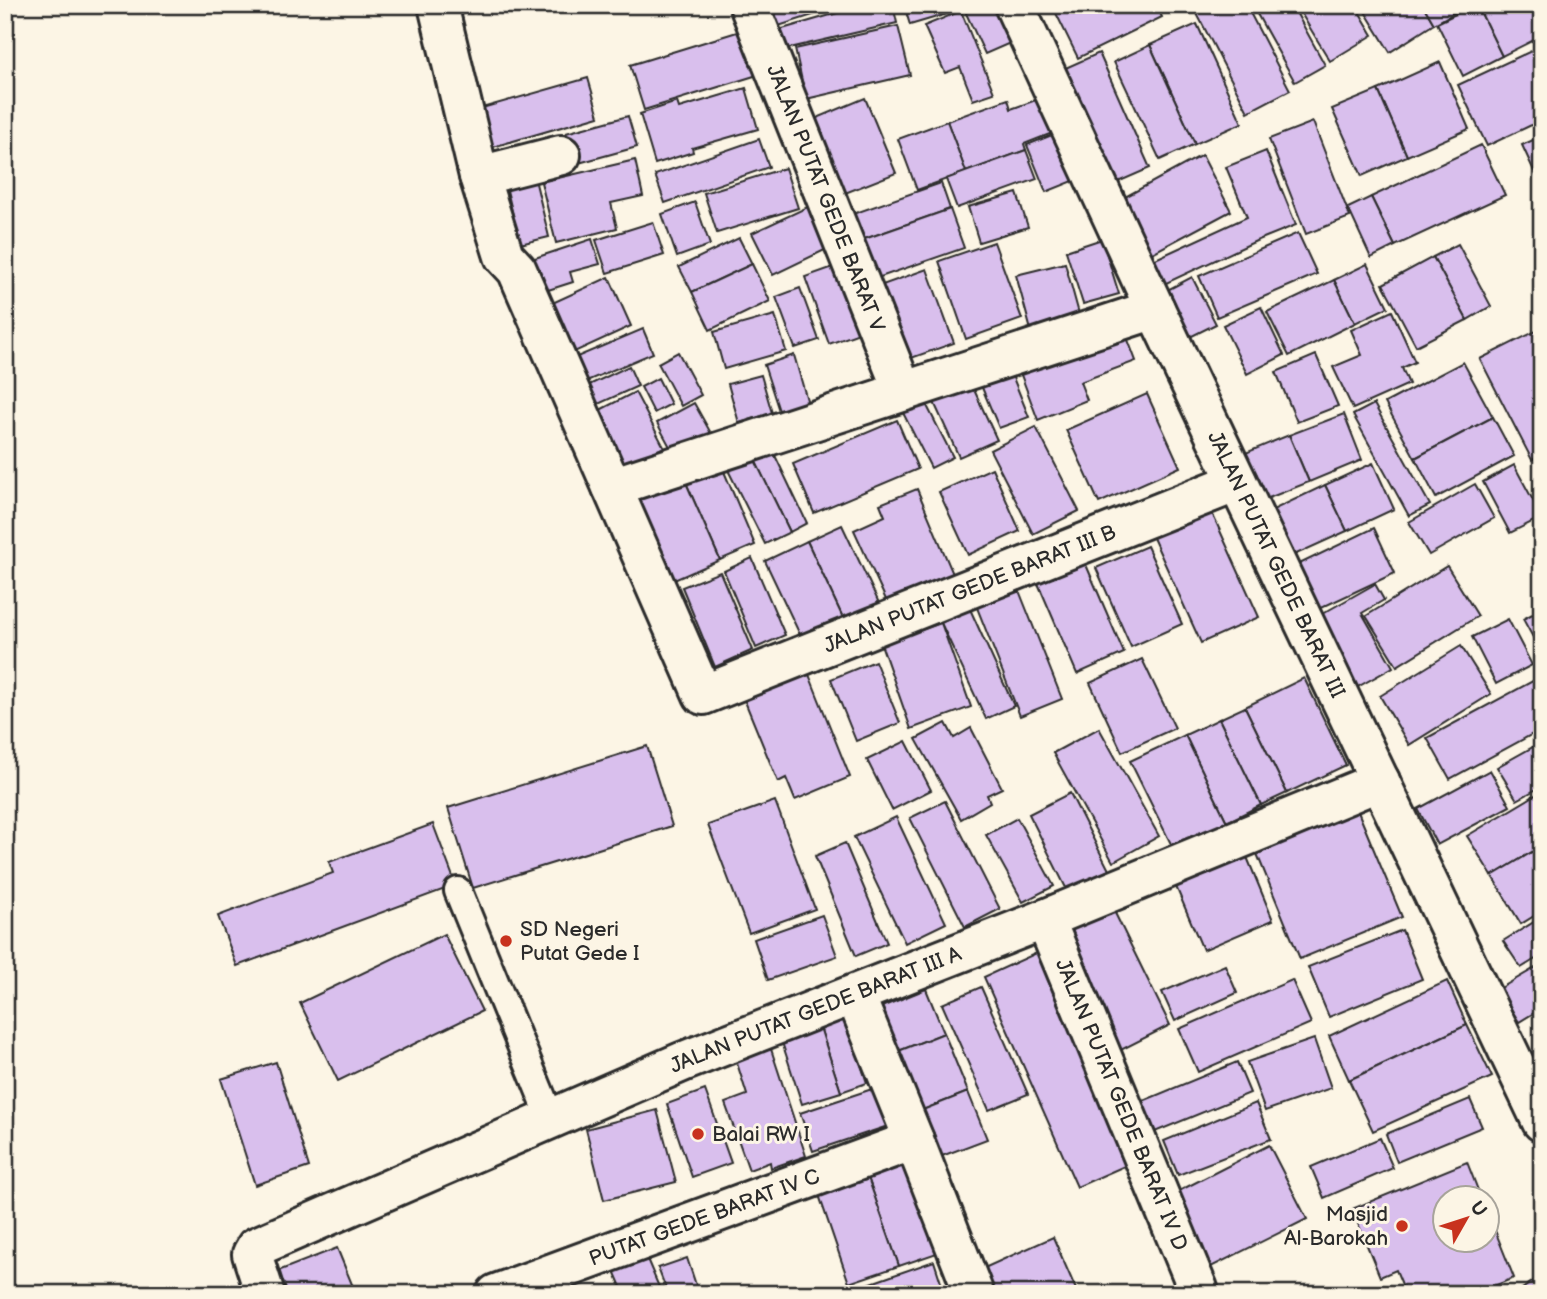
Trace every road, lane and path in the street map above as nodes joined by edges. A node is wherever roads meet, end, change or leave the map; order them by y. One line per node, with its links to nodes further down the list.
1 (438, 5): 5 (street)
2 (749, 5): 7 (street, JALAN PUTAT GEDE BARAT V)
3 (1014, 5): 6 (street, JALAN PUTAT GEDE BARAT III)
4 (561, 155): 5 (street)
5 (479, 176): 9 (street)
6 (1155, 309): 7 (street); 8 (street, JALAN PUTAT GEDE BARAT III)
7 (903, 391): 9 (street)
8 (1237, 482): 9 (street, JALAN PUTAT GEDE BARAT III B); 10 (street, JALAN PUTAT GEDE BARAT III)
9 (612, 487)
10 (1380, 781): 12 (street, JALAN PUTAT GEDE BARAT III A); 15 (street, JALAN PUTAT GEDE BARAT III)
11 (458, 891): 14 (lane)
12 (1045, 919): 13 (street, JALAN PUTAT GEDE BARAT III A); 17 (street, JALAN PUTAT GEDE BARAT IV D)
13 (855, 995): 14 (street, JALAN PUTAT GEDE BARAT III A); 16 (street)
14 (551, 1119): 18 (street, JALAN PUTAT GEDE BARAT III A)
15 (1542, 1122)
16 (914, 1140): 19 (street, PUTAT GEDE BARAT IV C); 20 (street)
17 (1198, 1289)
18 (265, 1294)
19 (496, 1294)
20 (974, 1294)

